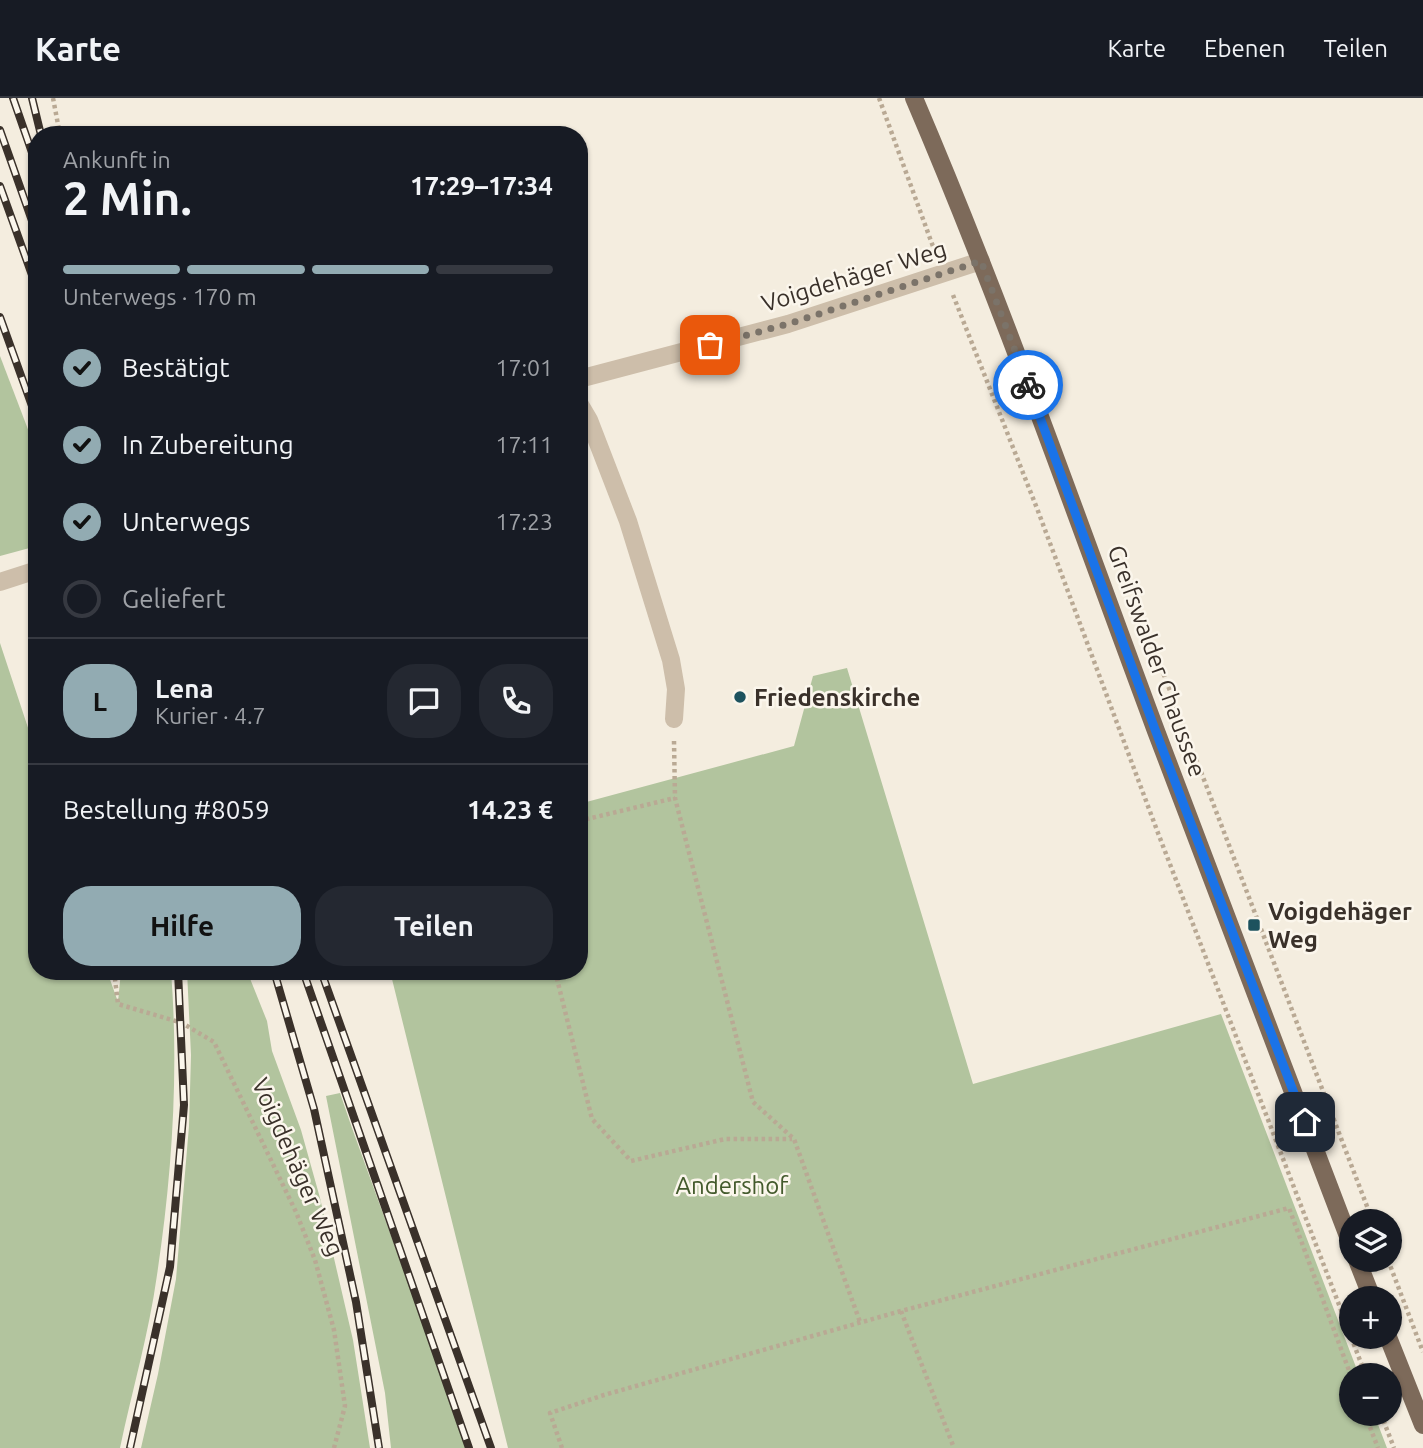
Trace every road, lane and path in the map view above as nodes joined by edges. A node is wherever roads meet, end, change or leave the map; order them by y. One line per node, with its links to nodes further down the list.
1 (53, 98): 4 (path)
2 (879, 98): 6 (path)
3 (914, 98): 5 (main road, Greifswalder Chaussee)
4 (58, 126)
5 (981, 261): 6 (street, Voigdehäger Weg); 19 (main road, Greifswalder Chaussee)
6 (943, 274): 7 (street, Voigdehäger Weg); 21 (path)
7 (588, 377)
8 (588, 417): 12 (street)
9 (28, 573): 10 (street)
10 (0, 582)
11 (1143, 619): 18 (path)
12 (674, 719): 13 (path)
13 (675, 798): 14 (path); 17 (path)
14 (588, 819)
15 (115, 980): 30 (path, Voigdehäger Weg)
16 (557, 980): 17 (path)
17 (794, 1139): 23 (path)
18 (1369, 1209)
19 (1339, 1212)
20 (1393, 1272): 25 (path)
21 (1339, 1305)
22 (901, 1311): 23 (path); 26 (path); 32 (path)
23 (860, 1322): 31 (path)
24 (1393, 1349): 27 (main road)
25 (1423, 1352)
26 (1346, 1363)
27 (1423, 1425)
28 (1370, 1426): 33 (path)
29 (1386, 1426): 34 (path)
30 (334, 1448)
31 (562, 1448)
32 (954, 1448)
33 (1378, 1448)
34 (1394, 1448)

